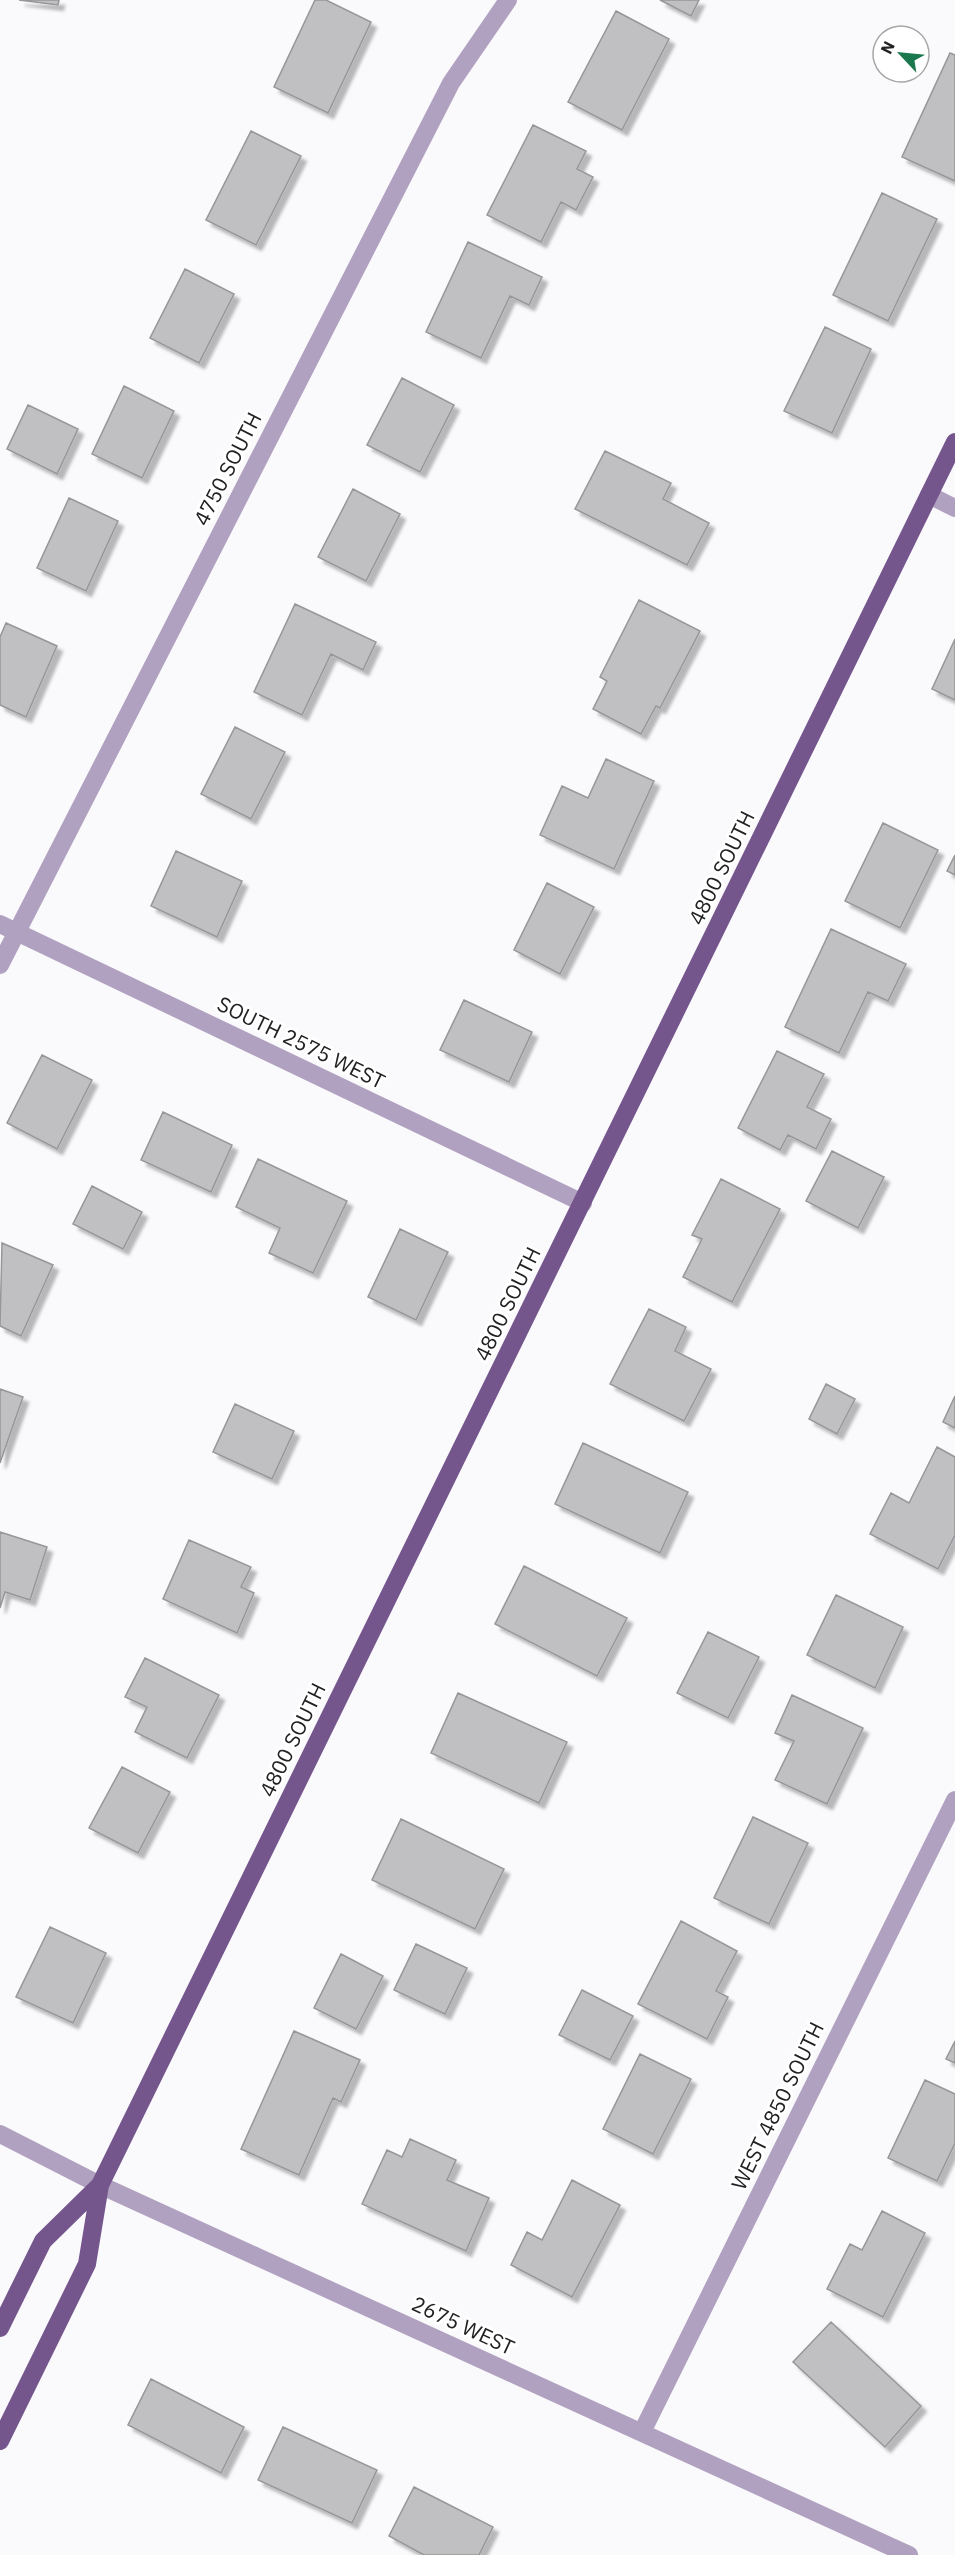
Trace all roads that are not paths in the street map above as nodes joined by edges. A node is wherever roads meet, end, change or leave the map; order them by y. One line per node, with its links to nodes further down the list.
1 (508, 0): 6 (street, 4750 SOUTH)
2 (955, 442): 3 (main road, 4800 SOUTH)
3 (929, 495): 4 (street); 8 (main road, 4800 SOUTH)
4 (955, 508)
5 (0, 924): 6 (street, SOUTH 2575 WEST)
6 (17, 932): 7 (street, 4750 SOUTH); 8 (street, SOUTH 2575 WEST)
7 (0, 965)
8 (583, 1203): 11 (main road, 4800 SOUTH)
9 (955, 1800): 13 (street, WEST 4850 SOUTH)
10 (0, 2134): 11 (street, 2675 WEST)
11 (100, 2186): 12 (main road, 4800 SOUTH); 13 (street, 2675 WEST); 14 (main road, 4800 SOUTH)
12 (0, 2328)
13 (642, 2432): 15 (street, 2675 WEST)
14 (0, 2441)
15 (909, 2555)

